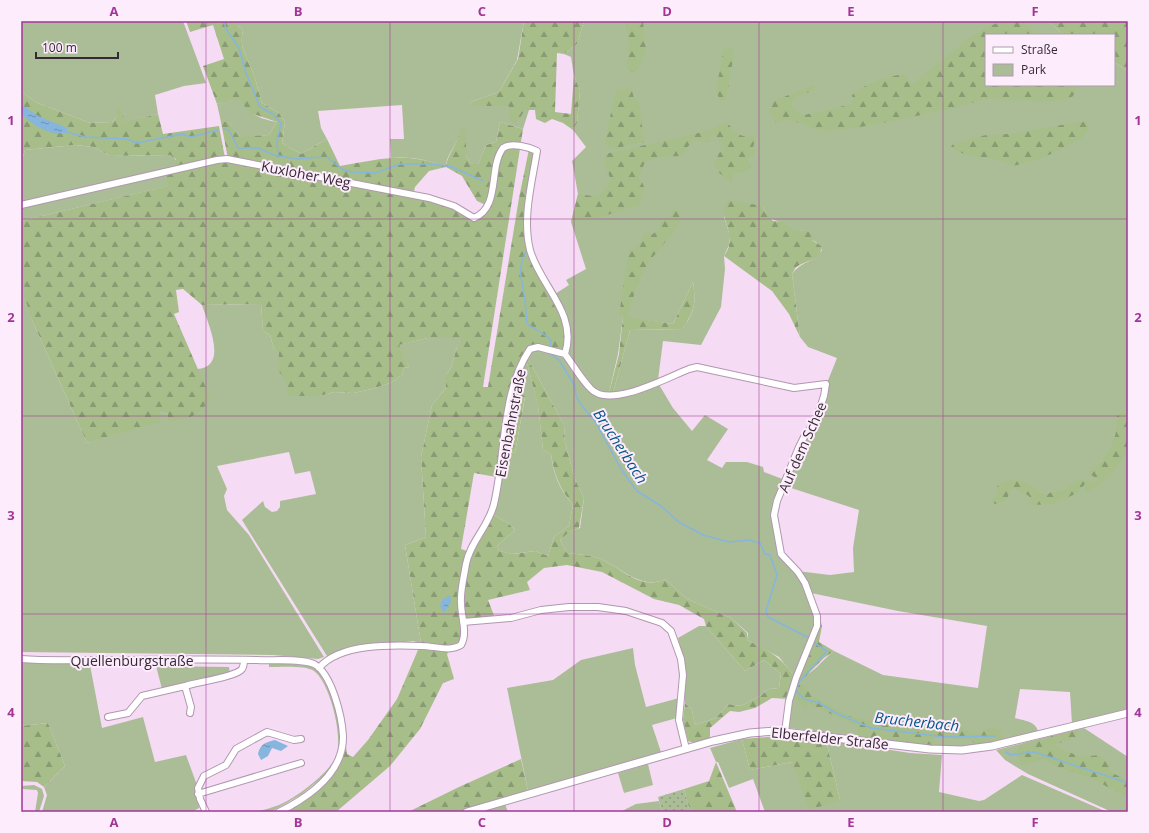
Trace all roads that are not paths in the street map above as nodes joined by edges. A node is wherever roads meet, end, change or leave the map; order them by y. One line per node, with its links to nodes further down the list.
1 (21, 206): 2 (street, Kuxloher Weg)
2 (565, 354): 3 (street, Eisenbahnstraße); 11 (street, Auf dem Schee)
3 (463, 622): 6 (street, Eisenbahnstraße); 13 (street)
4 (21, 659): 5 (street, Quellenburgstraße)
5 (244, 660): 6 (street, Quellenburgstraße); 7 (street, Quellenburgstraße)
6 (322, 671): 17 (street)
7 (186, 686): 8 (street, Quellenburgstraße); 10 (street, Quellenburgstraße)
8 (190, 713)
9 (1128, 713): 11 (main road, Elberfelder Straße)
10 (108, 716)
11 (785, 732): 13 (main road, Elberfelder Straße)
12 (301, 739): 15 (street)
13 (686, 749): 18 (main road, Elberfelder Straße)
14 (300, 763): 15 (street)
15 (198, 794): 16 (street)
16 (206, 812)
17 (279, 812)
18 (467, 812)

